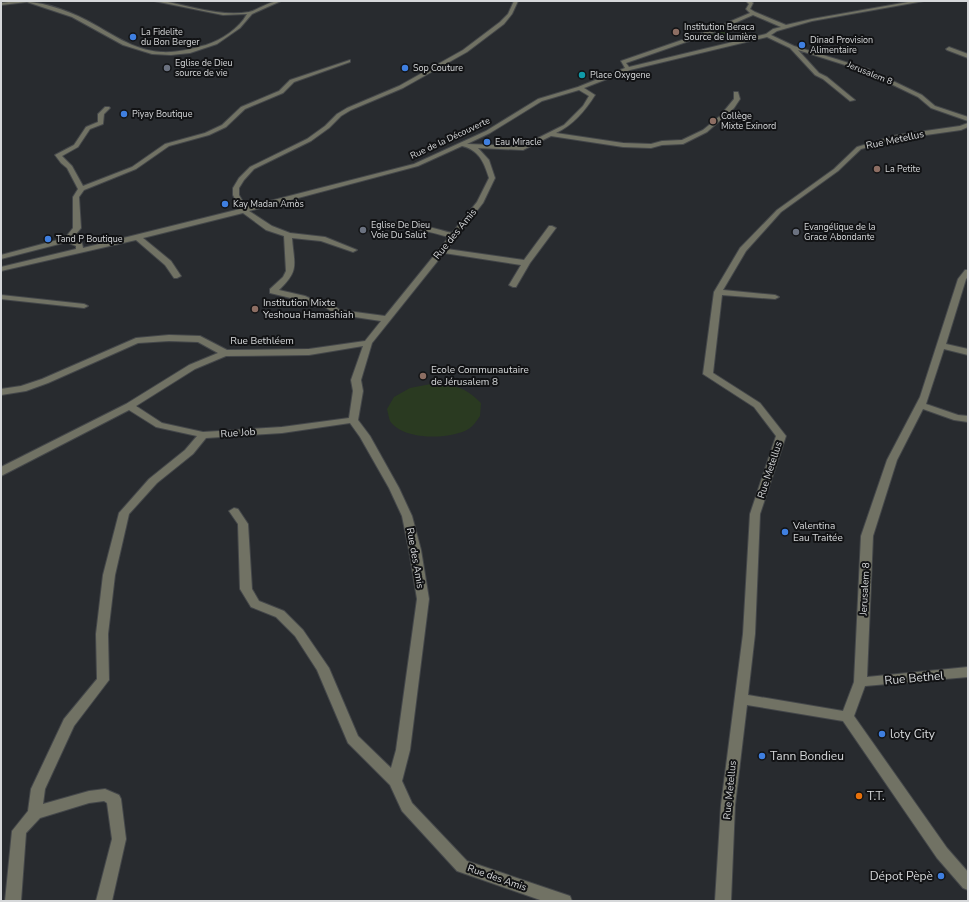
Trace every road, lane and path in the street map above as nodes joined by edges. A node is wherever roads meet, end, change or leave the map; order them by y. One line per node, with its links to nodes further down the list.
1 (28, 1): 7 (street); 8 (street)
2 (156, 1): 8 (street)
3 (279, 1): 8 (street)
4 (516, 1): 27 (street)
5 (748, 1): 9 (street)
6 (922, 1): 10 (street, Rue de la Découverte)
7 (1, 4)
8 (250, 13)
9 (753, 13): 10 (street); 16 (street)
10 (786, 27): 11 (street, Rue de la Découverte)
11 (768, 35): 12 (street, Jerusalem 8); 16 (street, Rue de la Découverte)
12 (792, 47): 19 (street); 21 (street, Jerusalem 8)
13 (949, 49): 14 (street)
14 (968, 56)
15 (348, 61): 26 (street)
16 (628, 69): 17 (street, Rue de la Découverte)
17 (580, 88): 23 (street); 24 (street, Rue de la Découverte)
18 (736, 93): 23 (street)
19 (852, 100)
20 (107, 108): 26 (street)
21 (968, 119)
22 (968, 125): 43 (street, Rue Metellus)
23 (550, 134): 25 (street)
24 (461, 144): 25 (street); 27 (street, Rue de la Découverte)
25 (473, 146): 32 (street, Rue des Amis)
26 (81, 189): 33 (street)
27 (245, 211): 30 (street); 31 (street, Rue de la Découverte)
28 (380, 228): 32 (street)
29 (552, 228): 38 (street)
30 (288, 235): 35 (street); 47 (street)
31 (137, 236): 34 (street, Rue de la Découverte); 41 (street)
32 (453, 236): 36 (street, Rue des Amis)
33 (68, 240): 34 (street); 37 (street)
34 (80, 250): 39 (street, Rue de la Découverte)
35 (353, 250)
36 (441, 250): 38 (street); 47 (street, Rue des Amis)
37 (1, 257)
38 (526, 263): 42 (street)
39 (1, 269)
40 (968, 272): 49 (street, Jerusalem 8)
41 (177, 276)
42 (513, 285)
43 (718, 292): 45 (street); 62 (street, Rue Metellus)
44 (1, 297): 46 (street)
45 (775, 297)
46 (84, 306)
47 (386, 319): 48 (street, Rue des Amis)
48 (368, 343): 51 (street, Rue Bethléem); 56 (street, Rue des Amis)
49 (941, 346): 50 (street); 53 (street, Jerusalem 8)
50 (968, 352)
51 (226, 353): 52 (street, Rue Bethléem); 54 (street)
52 (1, 392)
53 (921, 405): 55 (street); 61 (street, Jerusalem 8)
54 (129, 406): 57 (street, Rue Job); 58 (street)
55 (968, 419)
56 (353, 420): 57 (street, Rue Job); 64 (street, Rue des Amis)
57 (203, 435): 65 (street)
58 (1, 473)
59 (234, 511): 64 (street)
60 (968, 672): 61 (street, Rue Bethel)
61 (860, 682): 63 (street, Jerusalem 8)
62 (741, 699): 63 (street); 70 (street, Rue Metellus)
63 (847, 717): 66 (street)
64 (395, 780): 69 (street, Rue des Amis)
65 (35, 813): 67 (street); 68 (street)
66 (968, 883)
67 (13, 901)
68 (104, 901)
69 (564, 901)
70 (723, 901)

